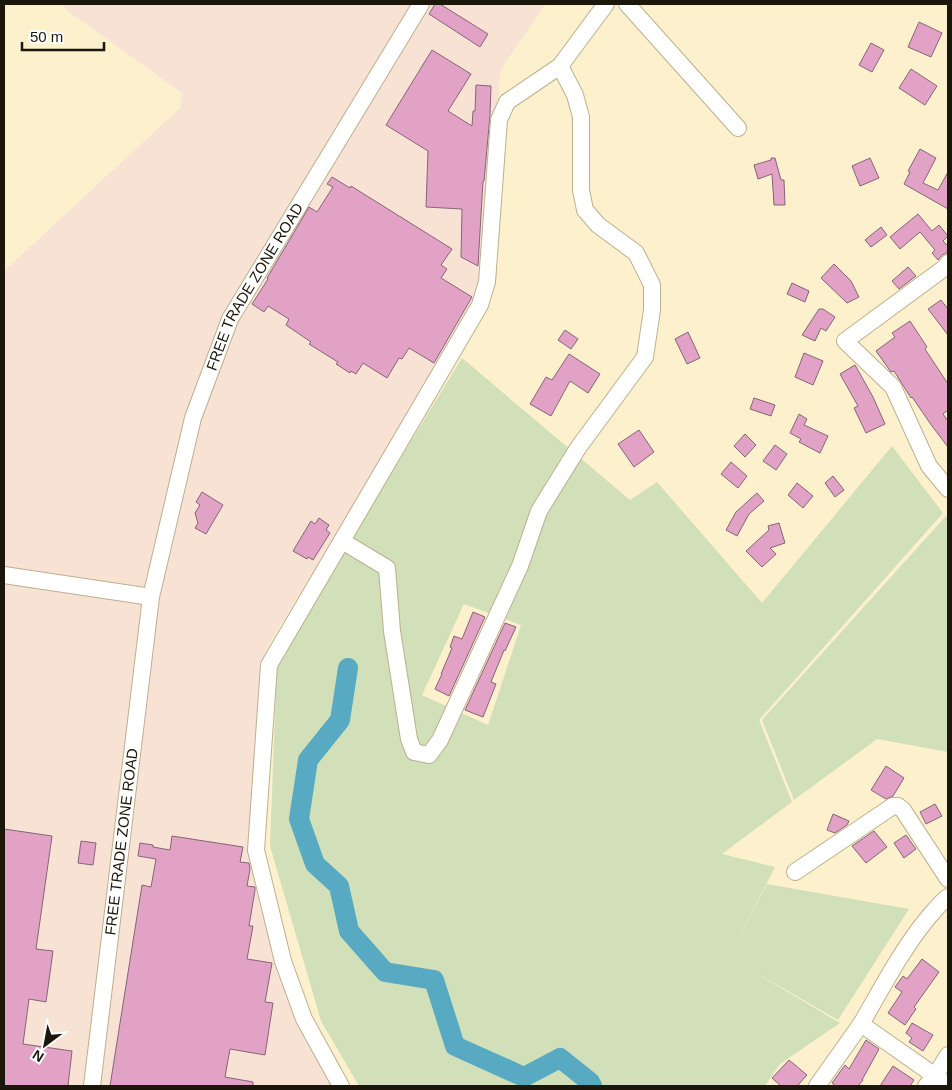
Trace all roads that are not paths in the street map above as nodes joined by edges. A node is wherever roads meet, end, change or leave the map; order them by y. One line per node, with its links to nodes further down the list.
1 (421, 4): 10 (street, FREE TRADE ZONE ROAD)
2 (606, 4): 4 (street)
3 (627, 4): 5 (street)
4 (560, 66): 8 (street); 8 (street)
5 (738, 128)
6 (948, 263): 7 (street)
7 (948, 488)
8 (342, 541): 18 (street)
9 (4, 575): 10 (street)
10 (151, 597): 17 (street, FREE TRADE ZONE ROAD)
11 (795, 872): 12 (street)
12 (948, 879)
13 (946, 901): 14 (street)
14 (861, 1024): 16 (street); 19 (street)
15 (948, 1055): 16 (street)
16 (937, 1082)
17 (92, 1086)
18 (341, 1086)
19 (817, 1086)

